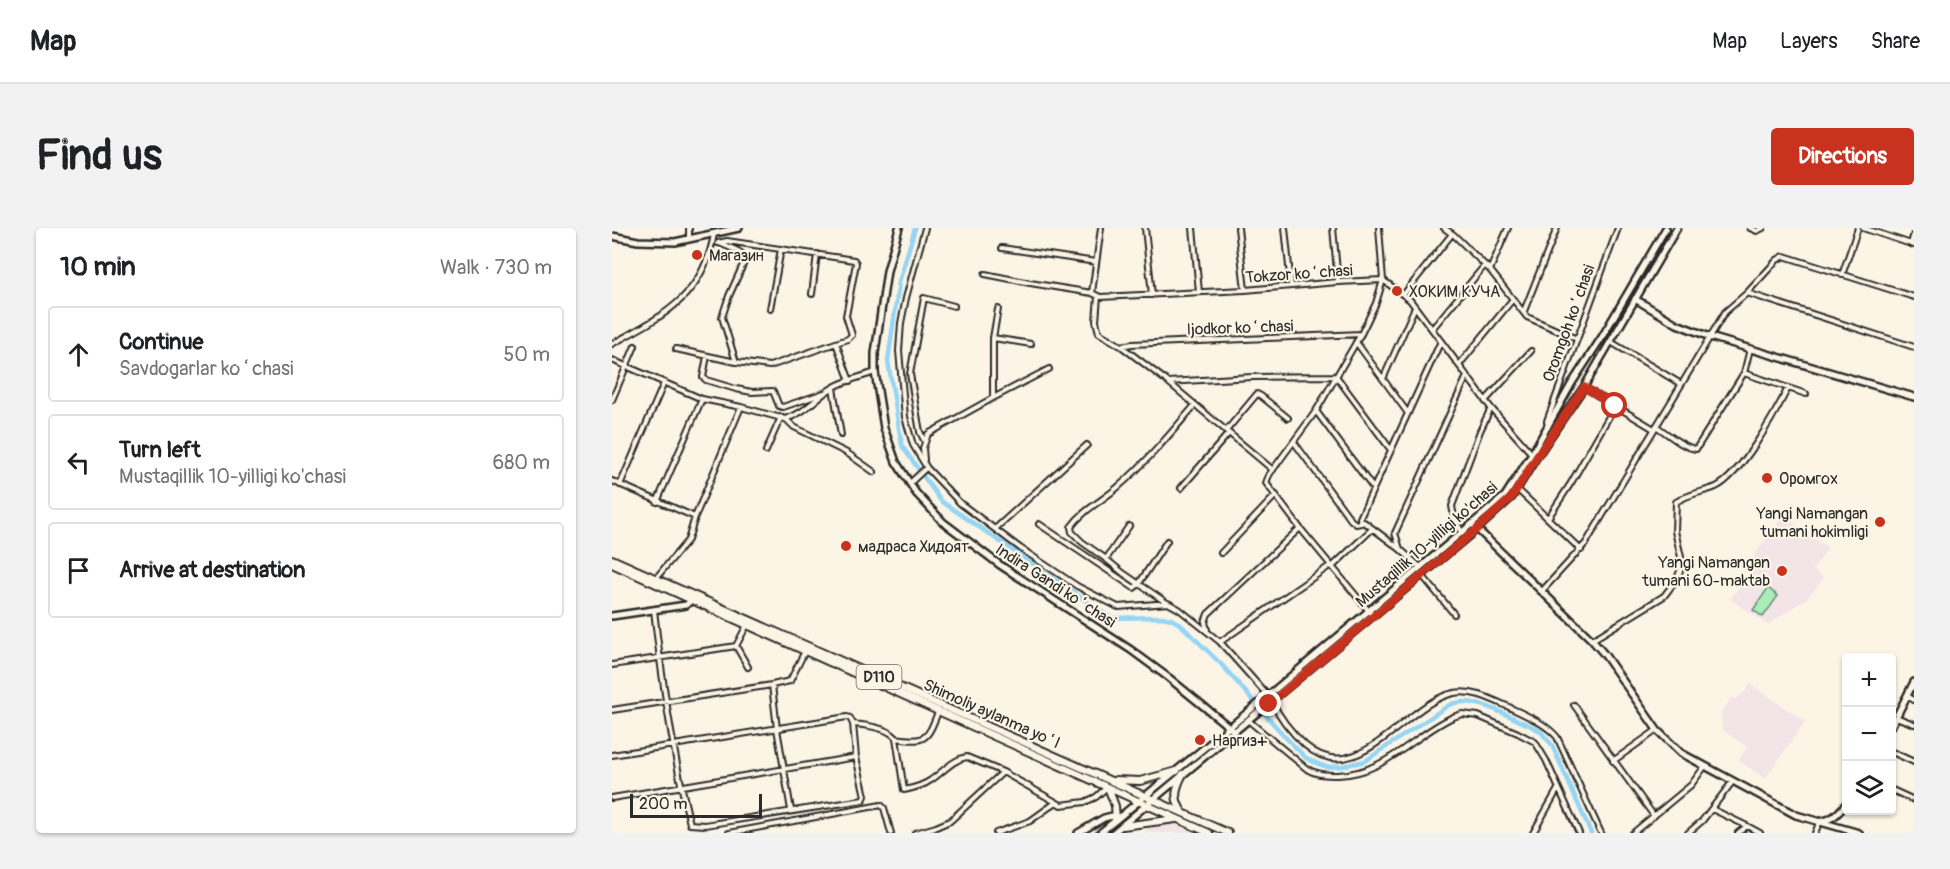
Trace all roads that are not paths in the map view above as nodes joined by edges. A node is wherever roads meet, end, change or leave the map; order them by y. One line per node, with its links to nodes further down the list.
1 (689, 228): 27 (street)
2 (739, 228): 26 (street)
3 (899, 228): 80 (street, Indira Gandi koʻchasi)
4 (925, 228): 117 (street)
5 (1101, 228): 33 (street)
6 (1145, 228): 47 (street)
7 (1193, 228): 42 (street)
8 (1238, 228): 41 (street)
9 (1285, 228): 40 (street)
10 (1333, 228): 39 (street)
11 (1379, 228): 38 (street)
12 (1444, 228): 24 (street)
13 (1457, 228): 24 (street)
14 (1508, 228): 35 (street)
15 (1557, 228): 56 (street)
16 (1618, 228): 61 (street, Oromgoh koʻchasi)
17 (1666, 228): 107 (street, Mustaqillik 10-yilligi ko'chasi)
18 (1677, 228): 51 (street, Mustaqillik 10-yilligi ko'chasi)
19 (1750, 228): 20 (street)
20 (1763, 228)
21 (1858, 228): 37 (street)
22 (1863, 228): 29 (street)
23 (1914, 233): 29 (street)
24 (1453, 234): 34 (street); 46 (street)
25 (612, 236): 27 (street)
26 (713, 237): 27 (street); 28 (street); 66 (street)
27 (689, 239)
28 (718, 243): 31 (street); 76 (street)
29 (1912, 244)
30 (1002, 248): 33 (street)
31 (781, 249): 32 (street); 54 (street)
32 (817, 254): 45 (street); 65 (street)
33 (1096, 262): 43 (street)
34 (1485, 265): 35 (street); 57 (street)
35 (1490, 270): 50 (street)
36 (985, 274): 43 (street, Tokzor koʻchasi)
37 (1842, 275): 44 (street); 49 (street)
38 (1383, 280): 39 (street, Tokzor koʻchasi); 46 (street); 58 (street)
39 (1338, 282): 40 (street, Tokzor koʻchasi)
40 (1291, 286): 41 (street, Tokzor koʻchasi)
41 (1245, 290): 42 (street, Tokzor koʻchasi)
42 (1199, 292): 47 (street, Tokzor koʻchasi)
43 (1092, 293): 48 (street, Tokzor koʻchasi)
44 (1747, 293): 59 (street); 70 (street)
45 (812, 294)
46 (1404, 294): 53 (street)
47 (1152, 295): 48 (street, Tokzor koʻchasi)
48 (1098, 296): 69 (street)
49 (1914, 297)
50 (1513, 299): 56 (street); 77 (street)
51 (1635, 299): 59 (street); 63 (street, Mustaqillik 10-yilligi ko'chasi)
52 (954, 306): 111 (street)
53 (1415, 306): 57 (street); 84 (street)
54 (770, 309)
55 (998, 309): 60 (street)
56 (1524, 311): 61 (street)
57 (1432, 329): 62 (street)
58 (1360, 334): 64 (street); 69 (street, Ijodkor koʻchasi)
59 (1710, 337): 71 (street); 88 (street)
60 (993, 338): 67 (street); 95 (street)
61 (1576, 339): 107 (street, Oromgoh koʻchasi)
62 (1441, 341): 77 (street); 104 (street)
63 (1610, 341): 88 (street); 90 (street, Mustaqillik 10-yilligi ko'chasi)
64 (1356, 342): 83 (street); 84 (street)
65 (836, 343): 76 (street); 85 (street)
66 (612, 344)
67 (1031, 344)
68 (635, 346): 78 (street)
69 (1120, 346): 86 (street)
70 (1914, 347)
71 (1751, 348): 81 (street); 94 (street)
72 (676, 349): 74 (street)
73 (1531, 351): 98 (street)
74 (707, 356): 76 (street); 92 (street)
75 (612, 360): 78 (street)
76 (736, 362)
77 (1459, 364): 82 (street)
78 (627, 366): 87 (street); 97 (street)
79 (1049, 369): 95 (street)
80 (875, 372): 85 (street); 121 (street, Indira Gandi koʻchasi)
81 (1744, 373): 91 (street); 108 (street)
82 (1467, 375): 98 (street); 139 (street)
83 (1336, 376): 86 (street); 103 (street); 114 (street)
84 (1383, 379): 104 (street)
85 (850, 381): 89 (street)
86 (1168, 382): 99 (street)
87 (664, 383): 96 (street); 122 (street)
88 (1682, 384): 108 (street)
89 (833, 387): 92 (street); 110 (street)
90 (1584, 387): 101 (street); 116 (street, Mustaqillik 10-yilligi ko'chasi)
91 (1788, 388): 93 (street); 159 (street)
92 (828, 392): 105 (street)
93 (1806, 394)
94 (1914, 397)
95 (993, 398): 111 (street)
96 (702, 399): 100 (street); 127 (street)
97 (612, 400)
98 (1485, 401): 102 (street)
99 (1195, 405): 109 (street); 143 (street)
100 (741, 406): 105 (street); 128 (street)
101 (1615, 406): 108 (street); 129 (street)
102 (1491, 408): 116 (street); 137 (street)
103 (1316, 411): 112 (street); 124 (street)
104 (1407, 412): 114 (street)
105 (783, 418): 115 (street); 119 (street)
106 (1288, 418): 109 (street)
107 (1548, 427): 116 (street, Mustaqillik 10-yilligi ko'chasi)
108 (1655, 427): 140 (street)
109 (1228, 432): 118 (street); 123 (street)
110 (841, 435)
111 (924, 440): 117 (street)
112 (1294, 442): 118 (street); 130 (street)
113 (1087, 445): 134 (street)
114 (1391, 450): 124 (street)
115 (766, 451)
116 (1534, 456): 125 (street, Mustaqillik 10-yilligi ko'chasi); 133 (street, Mustaqillik 10-yilligi ko'chasi)
117 (927, 468): 121 (street); 134 (street)
118 (1273, 470): 126 (street)
119 (874, 472)
120 (612, 481): 122 (street)
121 (912, 481): 182 (street, Indira Gandi koʻchasi)
122 (620, 485): 127 (street)
123 (1181, 488)
124 (1373, 488): 130 (street)
125 (1517, 489): 129 (street); 133 (street, Mustaqillik 10-yilligi ko'chasi)
126 (1276, 495): 135 (street); 141 (street)
127 (657, 502): 128 (street)
128 (695, 517): 148 (street)
129 (1548, 518): 140 (street)
130 (1361, 523): 136 (street)
131 (1039, 524): 149 (street)
132 (1129, 526): 143 (street)
133 (1475, 527): 137 (street, Mustaqillik 10-yilligi ko'chasi); 147 (street, Mustaqillik 10-yilligi ko'chasi); 150 (street)
134 (995, 528): 152 (street)
135 (1300, 528): 145 (street); 158 (street)
136 (1372, 529): 139 (street); 145 (street)
137 (1462, 534): 146 (street, Mustaqillik 10-yilligi ko'chasi)
138 (1167, 541): 149 (street)
139 (1400, 549): 146 (street)
140 (1581, 550): 150 (street)
141 (1221, 553)
142 (612, 559): 148 (main road, Shimoliy aylanma yoʻl / D110)
143 (1106, 559): 149 (street)
144 (612, 564): 151 (main road, Shimoliy aylanma yoʻl / D110)
145 (1331, 566): 154 (street); 160 (street)
146 (1420, 567): 154 (street, Mustaqillik 10-yilligi ko'chasi)
147 (1422, 575): 154 (street, Mustaqillik 10-yilligi ko'chasi); 155 (street)
148 (656, 579): 151 (main road, Shimoliy aylanma yoʻl / D110)
149 (1138, 585): 152 (street)
150 (1542, 591): 159 (street)
151 (694, 598): 153 (street); 157 (main road, Shimoliy aylanma yoʻl / D110); 166 (main road, Shimoliy aylanma yoʻl / D110)
152 (1168, 603): 158 (street)
153 (654, 609): 156 (street); 163 (street)
154 (1371, 614): 170 (street, Mustaqillik 10-yilligi ko'chasi)
155 (1454, 614)
156 (612, 616)
157 (747, 625): 161 (street); 162 (main road, Shimoliy aylanma yoʻl / D110)
158 (1207, 630): 160 (street)
159 (1592, 640): 183 (street)
160 (1220, 642): 170 (street)
161 (736, 646): 163 (street); 165 (street)
162 (805, 651): 166 (main road, Shimoliy aylanma yoʻl / D110); 168 (street)
163 (660, 658): 164 (street); 172 (street)
164 (612, 665)
165 (748, 667)
166 (847, 667): 175 (main road, Shimoliy aylanma yoʻl / D110); 179 (main road, Shimoliy aylanma yoʻl / D110)
167 (1914, 682): 169 (street)
168 (772, 685): 172 (street); 181 (street)
169 (1907, 696): 171 (street); 176 (street)
170 (1268, 700): 177 (street); 182 (street); 229 (street)
171 (1914, 700)
172 (667, 701): 174 (street); 185 (street)
173 (1574, 705): 189 (street)
174 (612, 710)
175 (938, 712): 179 (main road, Shimoliy aylanma yoʻl / D110); 184 (street)
176 (1896, 717): 180 (street)
177 (1251, 719): 182 (street); 199 (street)
178 (853, 724): 181 (street); 184 (street); 188 (street)
179 (973, 724): 195 (main road, Shimoliy aylanma yoʻl / D110); 198 (main road, Shimoliy aylanma yoʻl / D110)
180 (1914, 724)
181 (777, 729): 185 (street); 192 (street)
182 (1232, 729): 194 (street)
183 (1657, 730): 189 (street); 191 (street)
184 (896, 738): 193 (street)
185 (674, 744): 187 (street); 197 (street)
186 (1896, 754): 190 (street)
187 (612, 755)
188 (856, 757): 192 (street); 210 (street)
189 (1613, 761): 212 (street)
190 (1914, 762)
191 (1705, 766): 196 (street); 212 (street)
192 (784, 770): 197 (street); 210 (street)
193 (1003, 772): 206 (street); 220 (street)
194 (1180, 772): 195 (main road); 201 (street); 203 (street); 211 (main road)
195 (1111, 780): 201 (main road, Shimoliy aylanma yoʻl / D110)
196 (1733, 781): 209 (street); 214 (street)
197 (681, 785): 202 (street); 210 (street)
198 (1108, 788): 205 (main road, Shimoliy aylanma yoʻl / D110); 206 (street); 213 (main road)
199 (1558, 789): 227 (street); 228 (street)
200 (1896, 792): 204 (street)
201 (1146, 795): 203 (main road, Shimoliy aylanma yoʻl / D110); 205 (street)
202 (612, 798)
203 (1154, 799): 207 (street); 211 (main road, Shimoliy aylanma yoʻl / D110)
204 (1914, 800)
205 (1137, 802): 207 (main road, Shimoliy aylanma yoʻl / D110); 213 (street)
206 (1055, 803): 221 (street)
207 (1147, 806): 211 (main road, Shimoliy aylanma yoʻl / D110); 215 (street)
208 (1842, 808): 214 (street)
209 (1712, 809): 216 (street); 231 (street)
210 (791, 810)
211 (1182, 816): 215 (main road); 225 (main road, Shimoliy aylanma yoʻl / D110); 226 (main road, Shimoliy aylanma yoʻl / D110)
212 (1654, 816): 230 (street)
213 (1116, 819): 222 (street); 223 (street)
214 (1820, 821): 217 (street); 234 (street)
215 (1123, 826): 224 (street)
216 (1747, 826): 232 (street); 233 (street)
217 (1841, 830): 235 (street)
218 (729, 833): 219 (street)
219 (891, 833)
220 (915, 833)
221 (996, 833)
222 (1078, 833)
223 (1100, 833)
224 (1113, 833)
225 (1209, 833)
226 (1228, 833)
227 (1533, 833)
228 (1579, 833)
229 (1601, 833)
230 (1633, 833)
231 (1688, 833)
232 (1738, 833)
233 (1760, 833)
234 (1815, 833)
235 (1859, 833)

